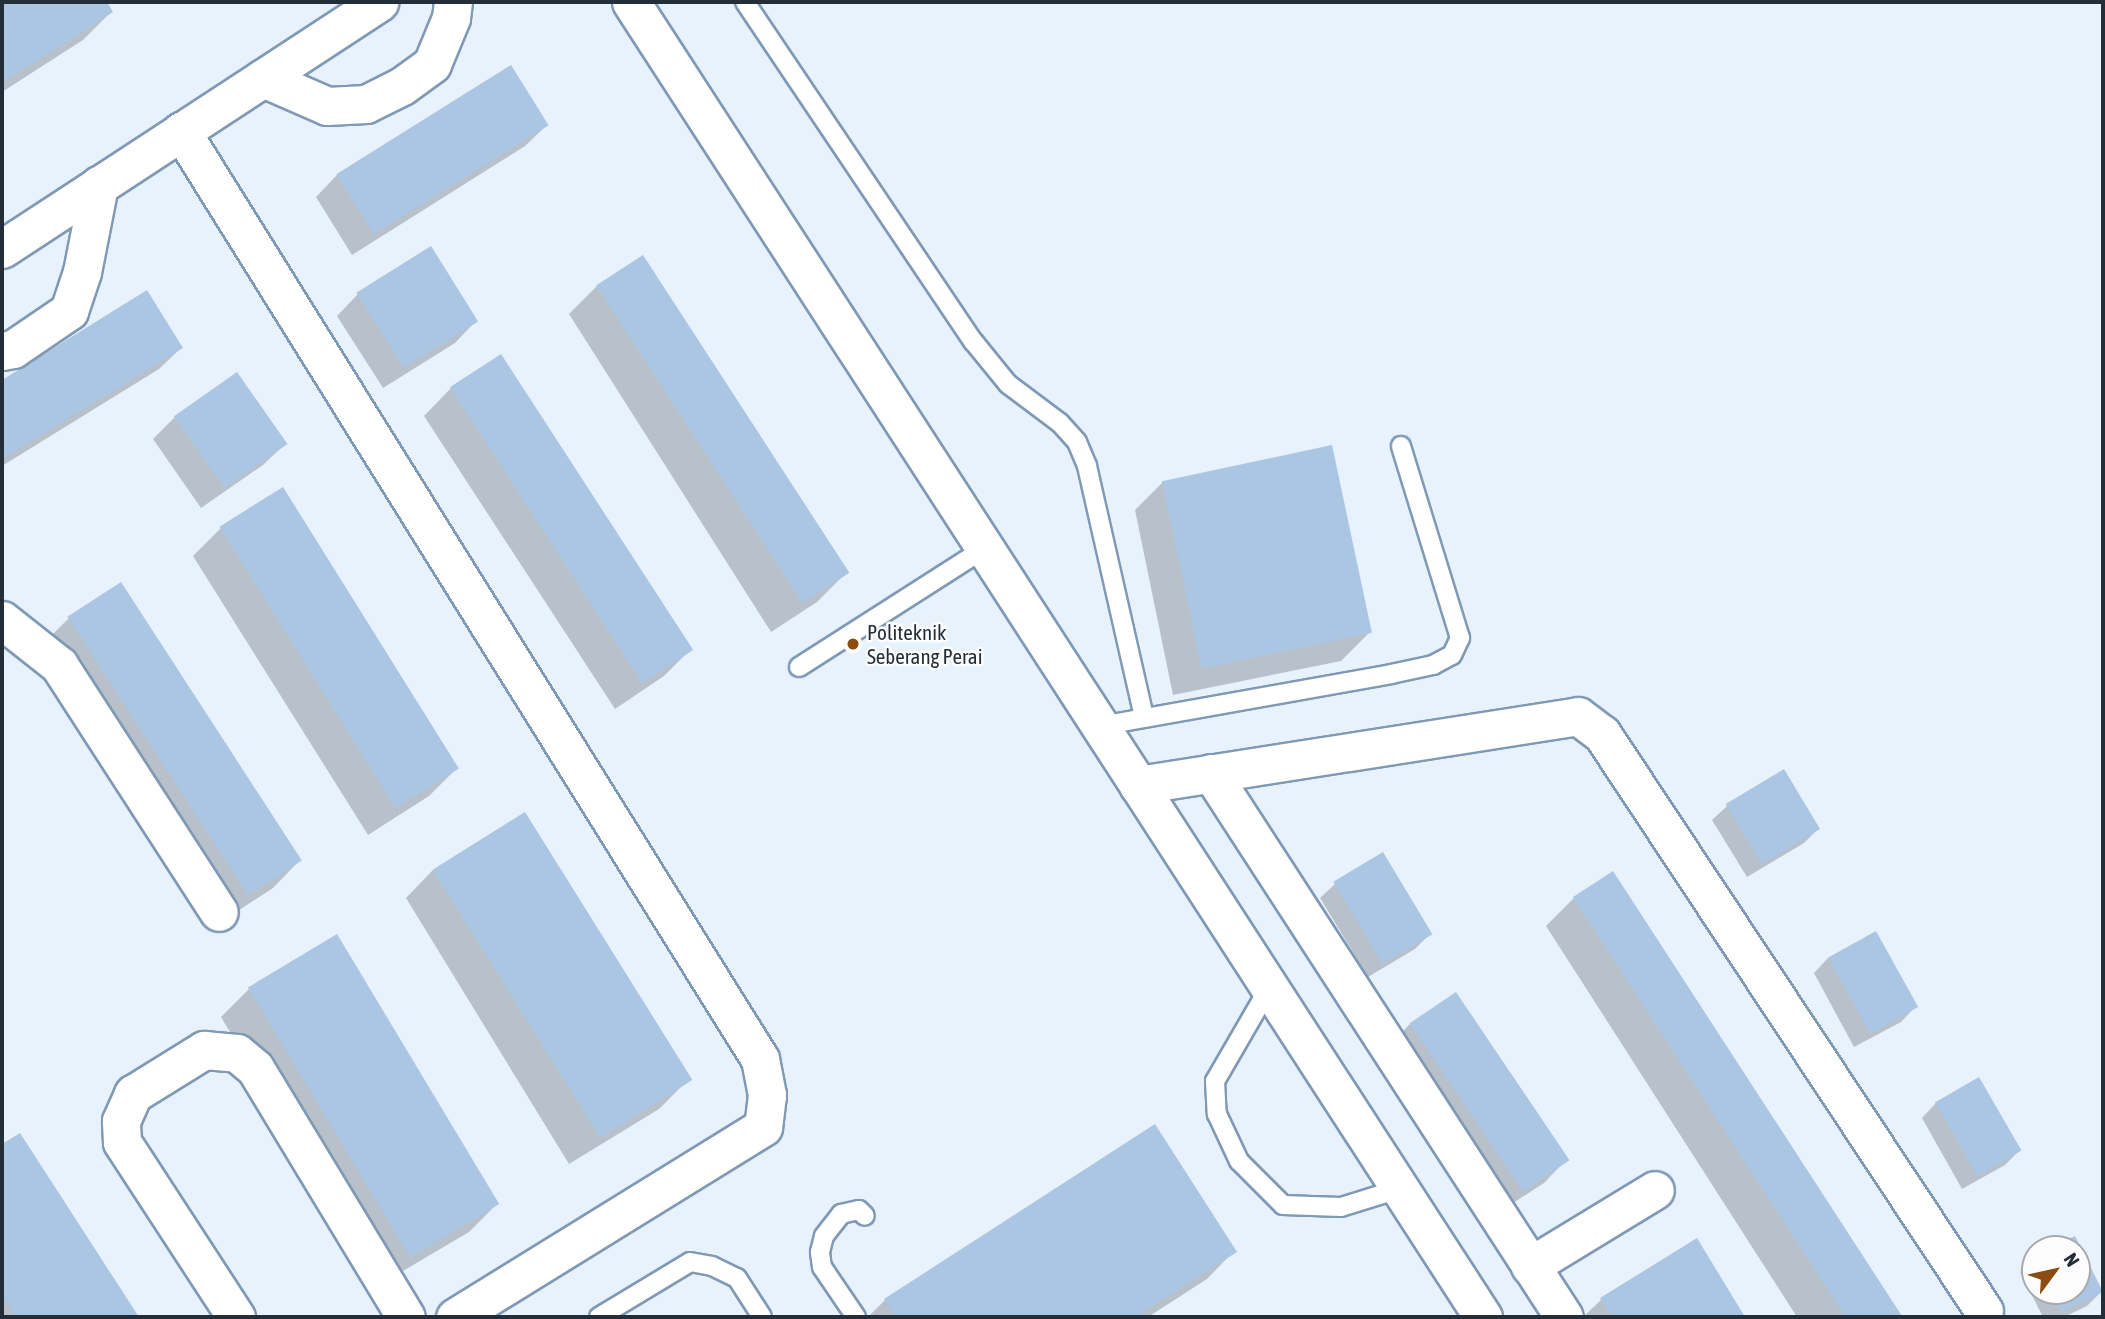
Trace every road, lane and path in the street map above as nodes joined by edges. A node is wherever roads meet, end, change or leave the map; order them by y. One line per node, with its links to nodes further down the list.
1 (379, 2): 5 (street)
2 (453, 2): 5 (street)
3 (631, 2): 11 (street)
4 (745, 2): 14 (lane)
5 (263, 78): 6 (street)
6 (181, 131): 7 (street); 27 (street)
7 (99, 185): 8 (street); 9 (street)
8 (2, 248)
9 (2, 351)
10 (1401, 446): 14 (lane)
11 (985, 548): 13 (lane); 15 (street)
12 (2, 620): 18 (street)
13 (799, 667)
14 (1144, 717): 15 (lane)
15 (1100, 726): 17 (street)
16 (1211, 773): 17 (street); 23 (street); 24 (street)
17 (1138, 785): 19 (street)
18 (219, 912)
19 (1269, 988): 20 (street); 20 (lane)
20 (1399, 1189): 31 (street)
21 (1655, 1190): 23 (street)
22 (865, 1216): 30 (lane)
23 (1530, 1266): 32 (street)
24 (1984, 1311)
25 (236, 1317): 26 (street)
26 (406, 1317)
27 (455, 1317)
28 (598, 1317): 29 (lane)
29 (762, 1317)
30 (856, 1317)
31 (1483, 1317)
32 (1564, 1317)

